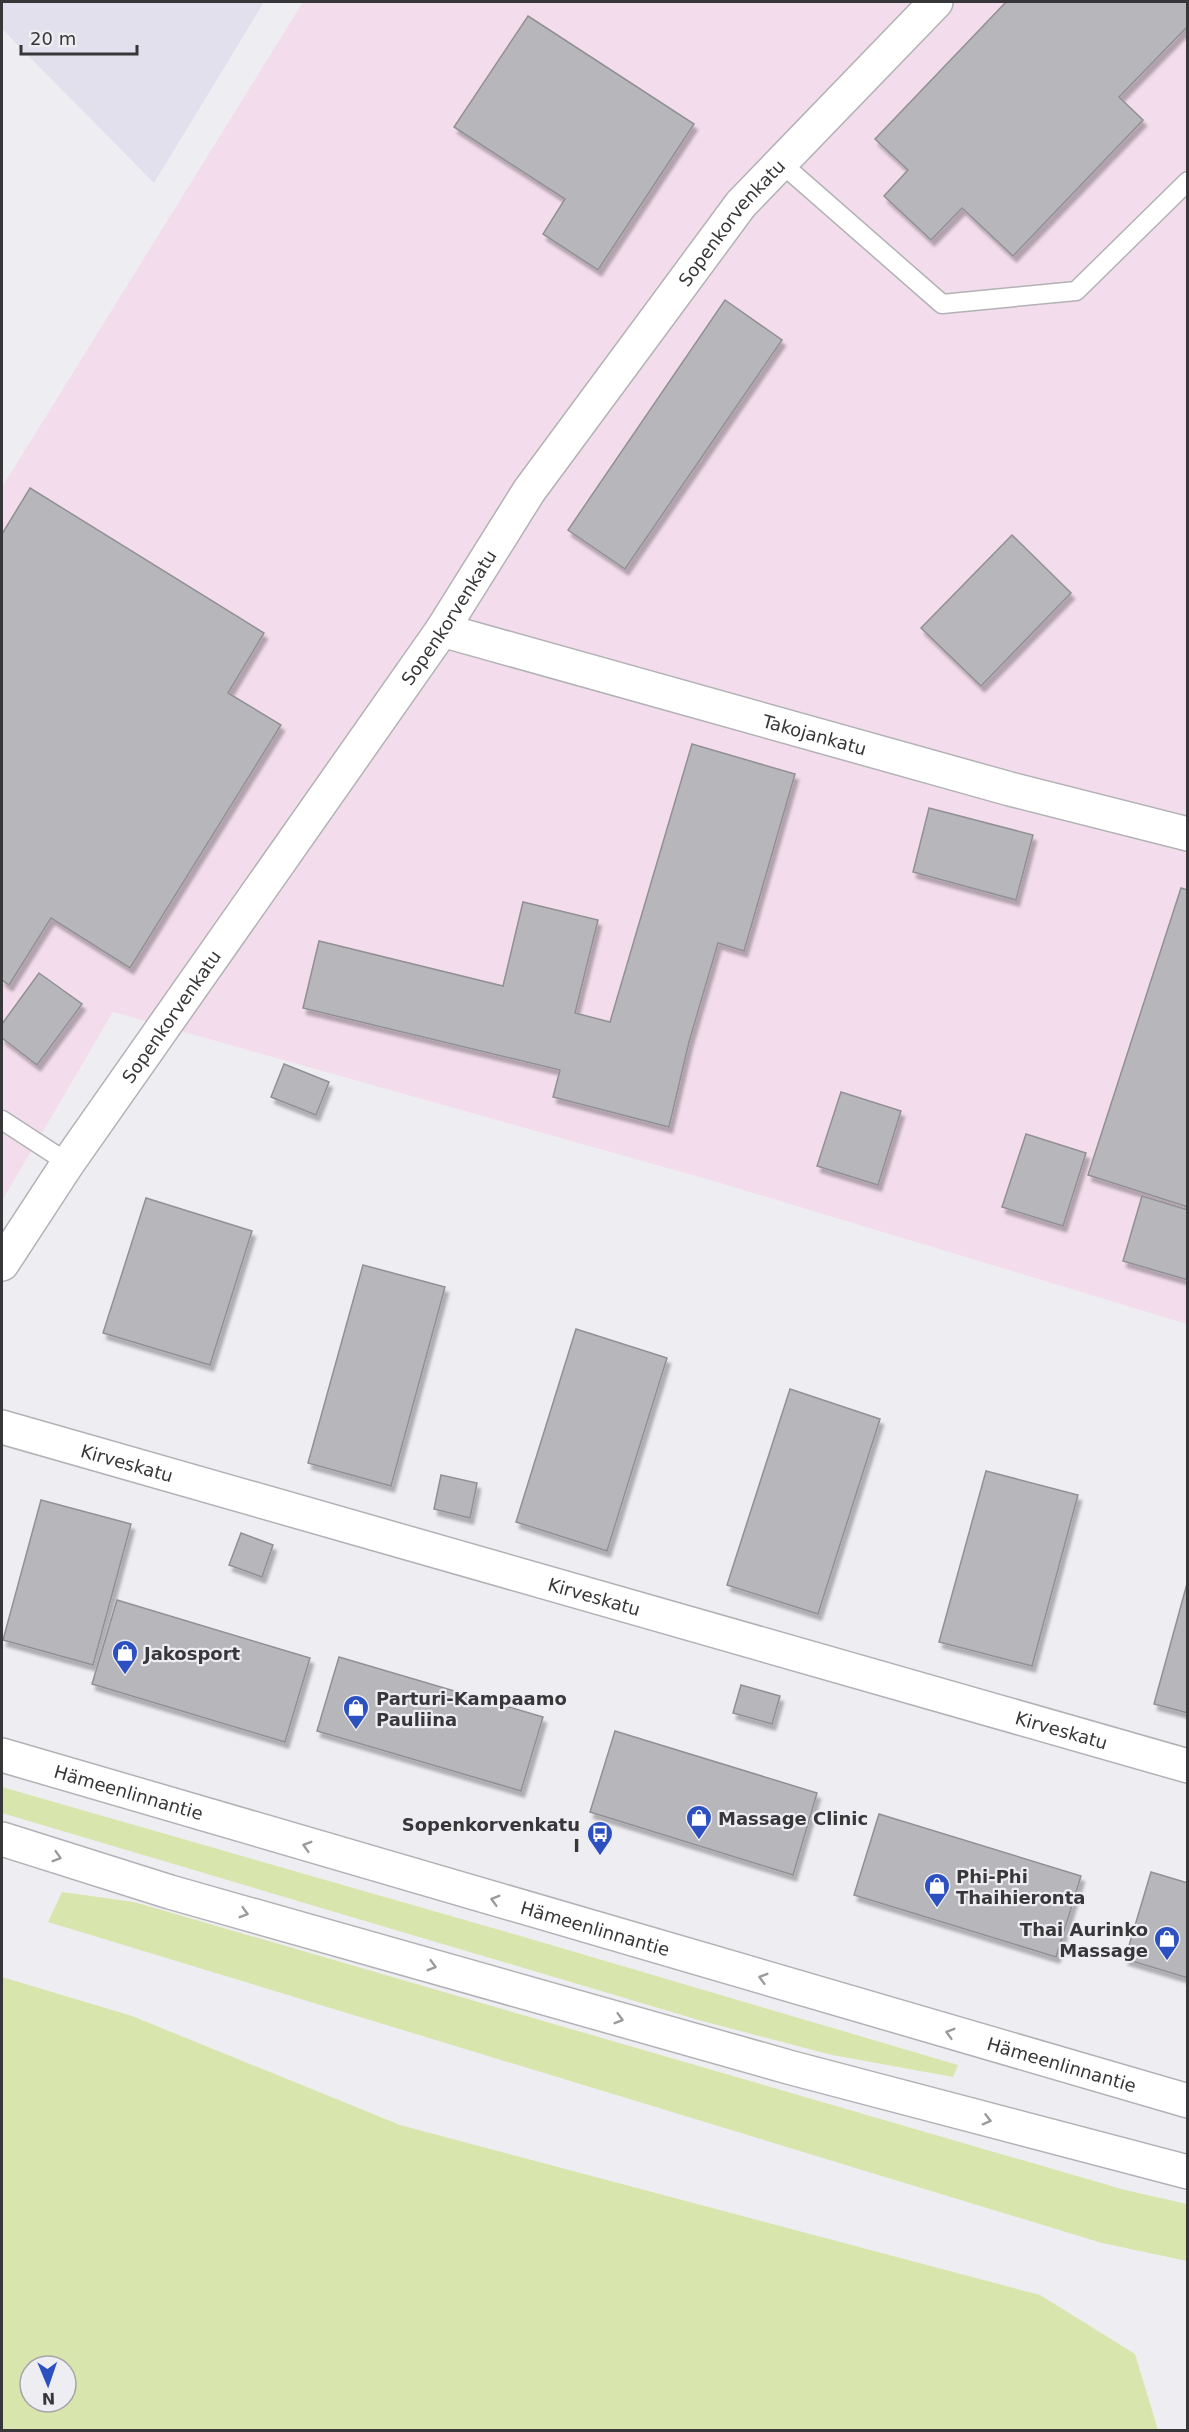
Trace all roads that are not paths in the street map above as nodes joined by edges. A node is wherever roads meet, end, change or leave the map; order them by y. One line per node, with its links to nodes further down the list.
1 (936, 2): 2 (street, Sopenkorvenkatu)
2 (781, 163): 3 (lane); 4 (street, Sopenkorvenkatu)
3 (1188, 181)
4 (442, 630): 5 (street, Takojankatu); 7 (street, Sopenkorvenkatu)
5 (1188, 834)
6 (2, 1119): 7 (lane)
7 (68, 1163): 8 (street, Sopenkorvenkatu)
8 (2, 1264)
9 (2, 1427): 11 (street, Kirveskatu)
10 (2, 1755): 13 (street, Hämeenlinnantie, one-way to 10)
11 (1188, 1766)
12 (2, 1839): 14 (street, one-way to 14)
13 (1188, 2101)
14 (1188, 2172)

